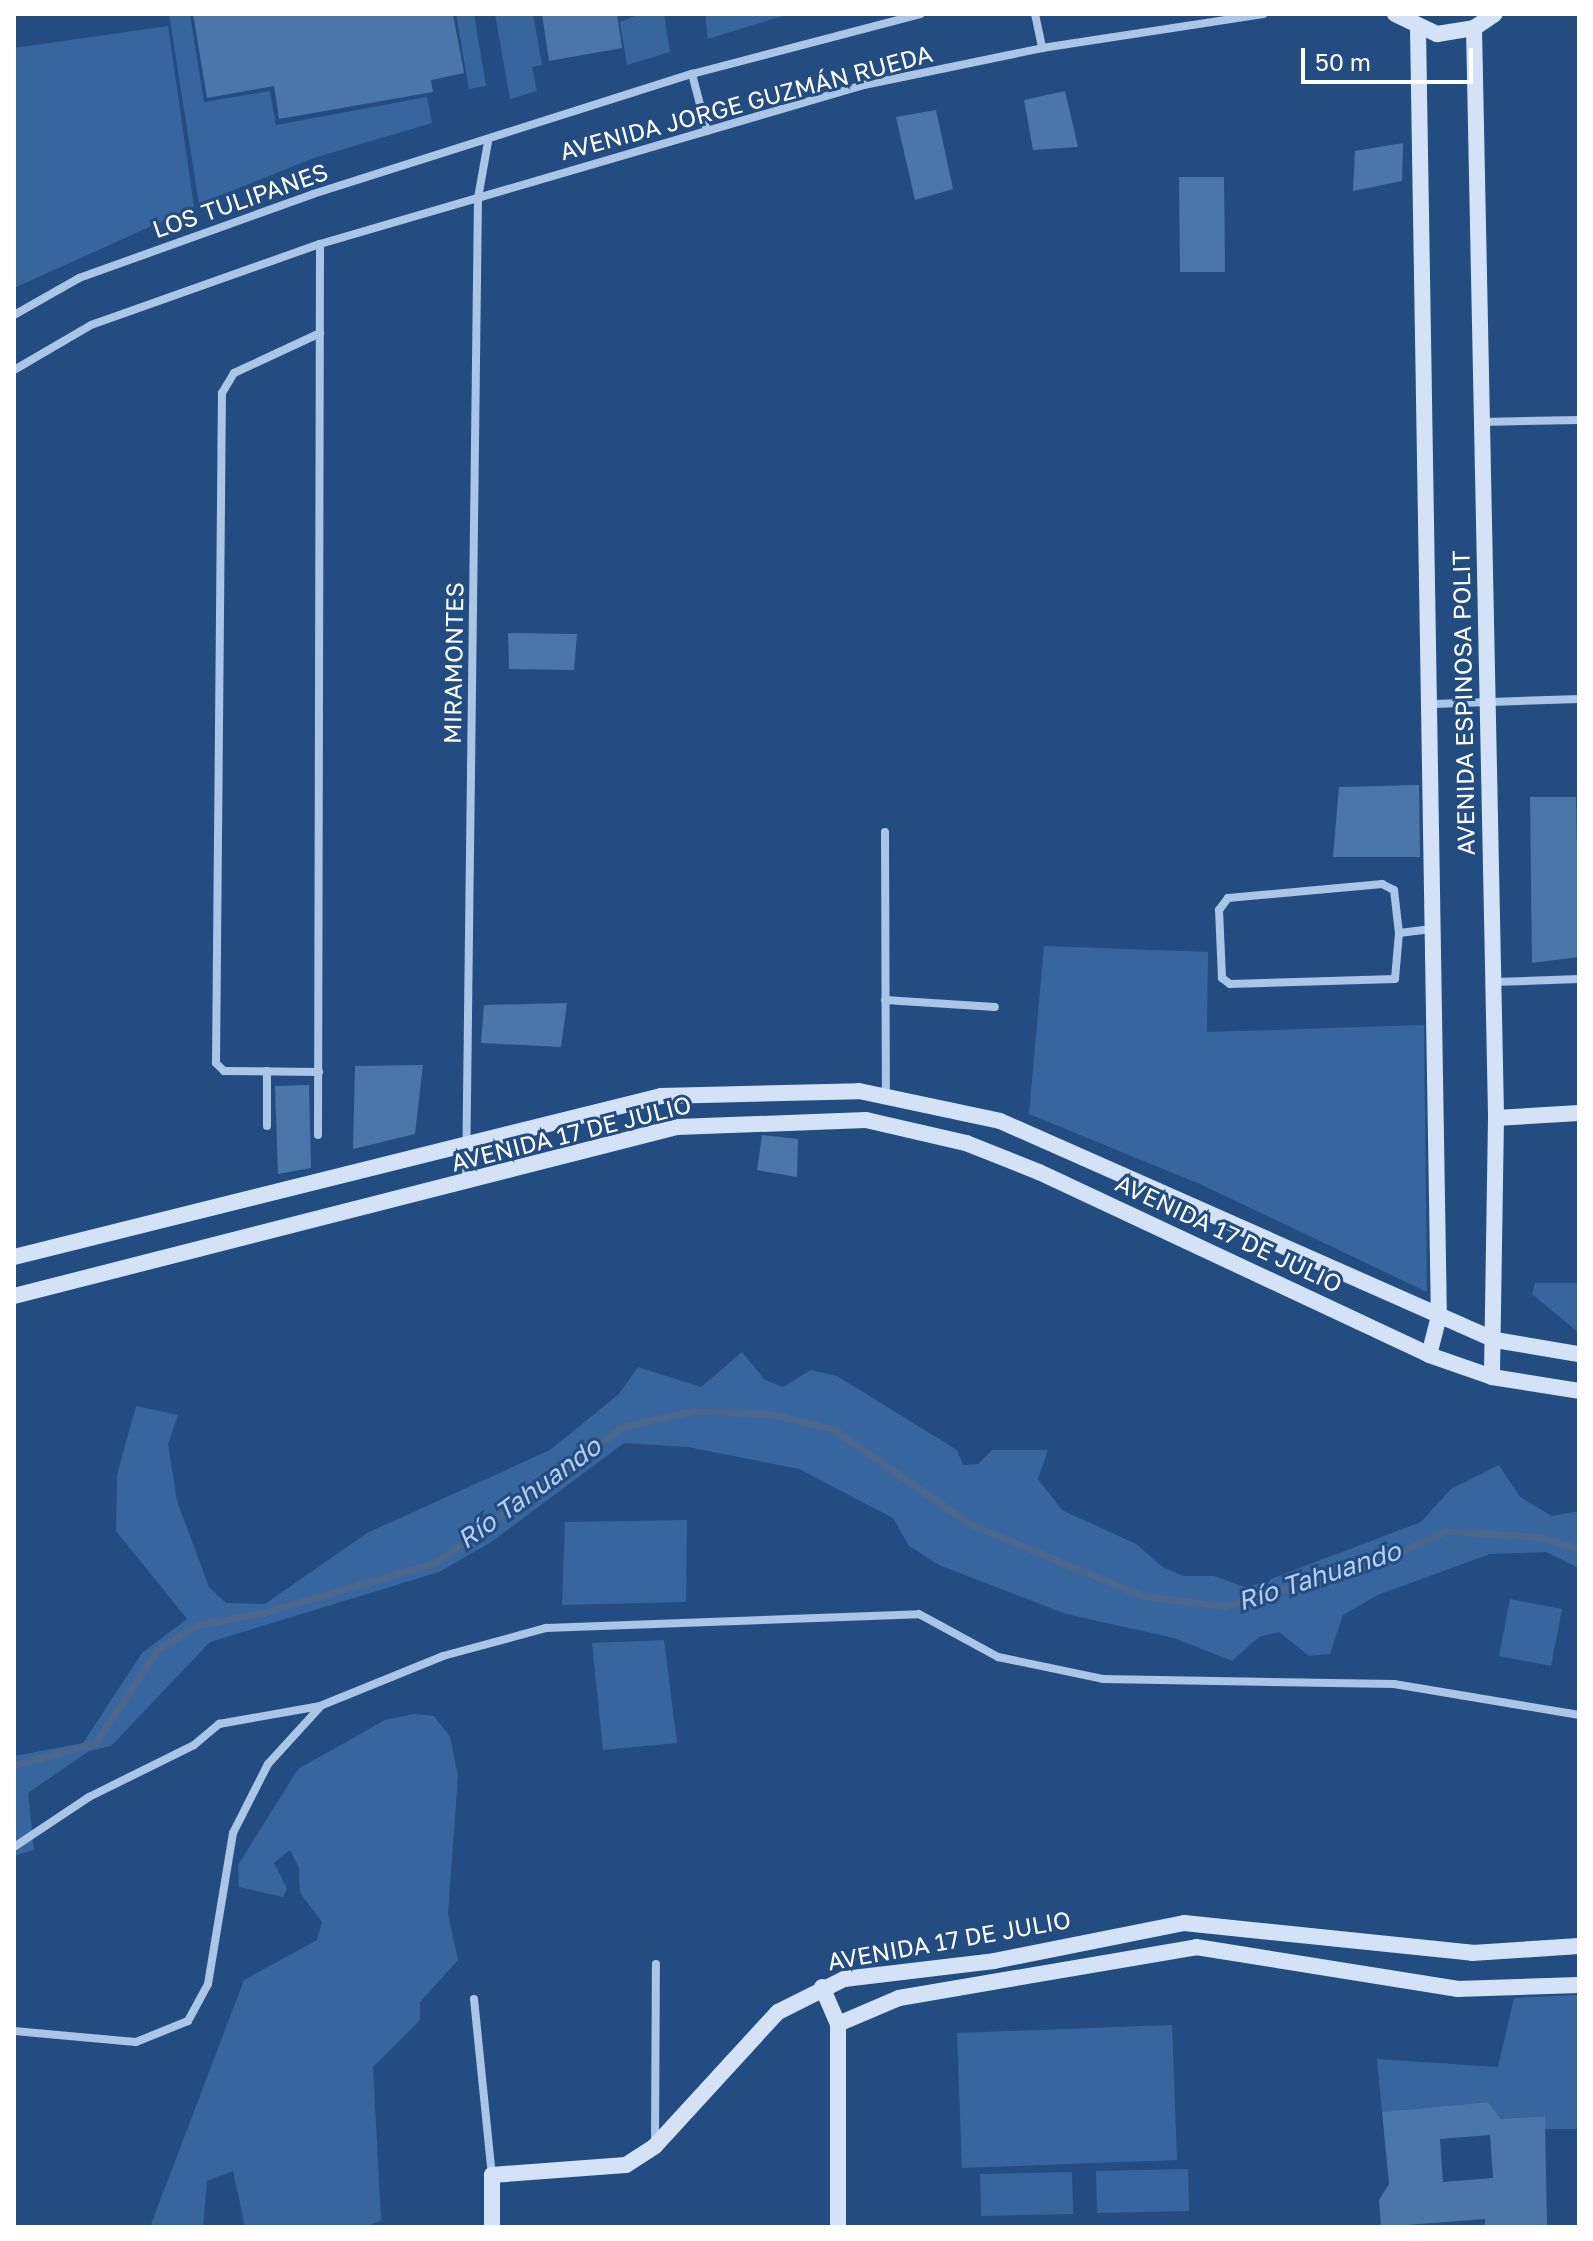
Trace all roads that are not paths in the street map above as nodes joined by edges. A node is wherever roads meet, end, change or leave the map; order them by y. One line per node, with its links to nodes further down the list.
1 (920, 14): 9 (street, AVENIDA JORGE GUZMÁN RUEDA)
2 (1035, 14): 8 (street)
3 (1263, 14): 8 (street, AVENIDA JORGE GUZMÁN RUEDA)
4 (1395, 14): 7 (main road)
5 (1495, 14): 6 (main road)
6 (1474, 28): 7 (main road); 18 (main road, AVENIDA ESPINOSA POLIT)
7 (1418, 29): 21 (main road, AVENIDA ESPINOSA POLIT)
8 (1042, 48): 10 (street, AVENIDA JORGE GUZMÁN RUEDA)
9 (692, 74): 10 (street); 11 (street, AVENIDA JORGE GUZMÁN RUEDA)
10 (707, 131): 12 (street, AVENIDA JORGE GUZMÁN RUEDA)
11 (488, 142): 12 (street, MIRAMONTES); 14 (street, LOS TULIPANES)
12 (478, 198): 13 (street); 36 (street, MIRAMONTES)
13 (320, 244): 15 (street); 16 (street)
14 (14, 315)
15 (320, 333): 29 (street); 30 (street)
16 (14, 370)
17 (1579, 420): 18 (street)
18 (1481, 422): 20 (main road, AVENIDA ESPINOSA POLIT)
19 (1579, 699): 20 (street)
20 (1485, 702): 21 (street); 26 (main road, AVENIDA ESPINOSA POLIT)
21 (1433, 704): 23 (main road, AVENIDA ESPINOSA POLIT)
22 (885, 832): 27 (street)
23 (1435, 929): 24 (street); 40 (main road, AVENIDA ESPINOSA POLIT)
24 (1399, 933): 24 (street)
25 (1579, 979): 26 (street)
26 (1494, 982): 33 (main road, AVENIDA ESPINOSA POLIT)
27 (885, 1000): 28 (street); 31 (street)
28 (995, 1007)
29 (267, 1071): 30 (street); 34 (street)
30 (319, 1072): 35 (street)
31 (886, 1096): 36 (main road, AVENIDA 17 DE JULIO); 40 (main road, AVENIDA 17 DE JULIO)
32 (1579, 1113): 33 (main road)
33 (1496, 1118): 41 (main road, AVENIDA ESPINOSA POLIT)
34 (267, 1126)
35 (318, 1135)
36 (466, 1148): 37 (street, MIRAMONTES); 38 (main road, AVENIDA 17 DE JULIO)
37 (466, 1185): 39 (main road, AVENIDA 17 DE JULIO); 43 (main road, AVENIDA 17 DE JULIO)
38 (14, 1257)
39 (14, 1296)
40 (1439, 1316): 41 (main road, AVENIDA 17 DE JULIO); 43 (main road, AVENIDA ESPINOSA POLIT)
41 (1495, 1340): 42 (main road, AVENIDA 17 DE JULIO); 44 (main road, AVENIDA ESPINOSA POLIT)
42 (1579, 1354)
43 (1429, 1355): 44 (main road, AVENIDA 17 DE JULIO)
44 (1492, 1377): 45 (main road, AVENIDA 17 DE JULIO)
45 (1579, 1391)
46 (320, 1706): 47 (street); 48 (street); 55 (street)
47 (1579, 1715)
48 (14, 1847)
49 (1579, 1946): 52 (main road, AVENIDA 17 DE JULIO)
50 (656, 1964): 56 (street)
51 (1579, 1985): 54 (main road, AVENIDA 17 DE JULIO)
52 (822, 1987): 54 (main road); 56 (main road, AVENIDA 17 DE JULIO)
53 (474, 1999): 57 (street)
54 (838, 2024): 59 (main road)
55 (14, 2031)
56 (655, 2146): 57 (main road, AVENIDA 17 DE JULIO)
57 (492, 2175): 58 (main road)
58 (492, 2227)
59 (838, 2227)

